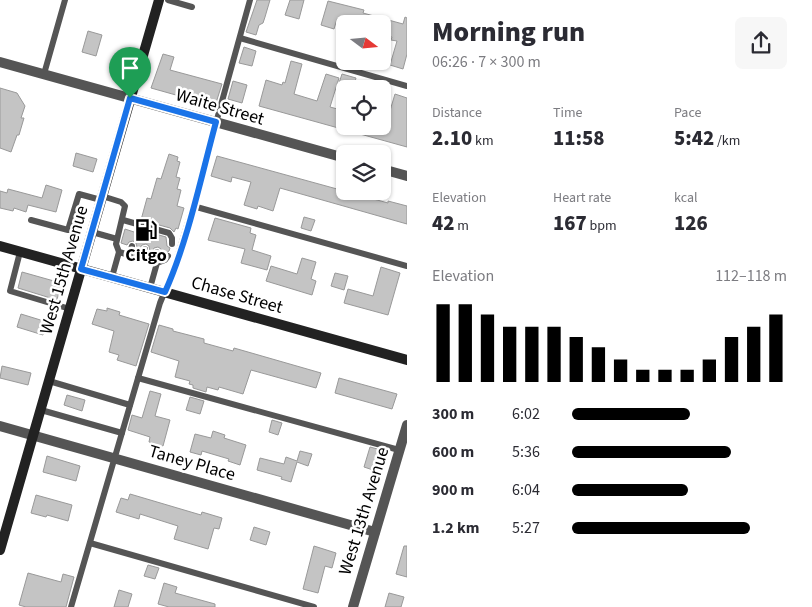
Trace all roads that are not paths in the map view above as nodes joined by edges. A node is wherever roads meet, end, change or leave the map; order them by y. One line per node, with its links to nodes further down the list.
1 (65, 0): 8 (lane)
2 (159, 0): 10 (main road, West 15th Avenue)
3 (168, 0): 5 (lane)
4 (250, 0): 6 (lane)
5 (192, 7)
6 (240, 38): 9 (lane); 11 (lane)
7 (0, 62): 8 (street, Waite Street)
8 (44, 74): 10 (street, Waite Street)
9 (407, 86)
10 (130, 98): 11 (street, Waite Street); 15 (main road, West 15th Avenue)
11 (216, 122): 12 (street, Waite Street); 16 (lane)
12 (336, 155)
13 (391, 172): 14 (street)
14 (407, 176)
15 (101, 198): 17 (lane); 18 (lane); 21 (main road, West 15th Avenue)
16 (193, 206): 38 (lane); 42 (lane)
17 (31, 220)
18 (122, 220): 19 (lane); 25 (lane)
19 (138, 224): 20 (lane); 23 (lane)
20 (151, 228): 22 (lane); 24 (lane)
21 (92, 232): 25 (lane); 39 (main road, West 15th Avenue)
22 (163, 232): 26 (lane); 27 (lane)
23 (136, 233)
24 (149, 237)
25 (117, 239): 32 (lane)
26 (160, 240)
27 (172, 244)
28 (0, 246): 31 (main road, Chase Street)
29 (132, 246): 34 (lane)
30 (145, 249): 36 (lane)
31 (20, 252): 39 (main road, Chase Street); 43 (lane)
32 (119, 252): 34 (lane); 40 (lane)
33 (156, 252): 37 (lane)
34 (129, 255): 36 (lane)
35 (168, 256): 37 (lane)
36 (142, 259): 37 (lane)
37 (156, 263): 41 (lane)
38 (407, 266)
39 (81, 269): 40 (main road, Chase Street); 43 (main road, West 15th Avenue)
40 (112, 277): 41 (main road, Chase Street)
41 (150, 288): 42 (main road, Chase Street)
42 (165, 292): 44 (main road, Chase Street); 45 (lane)
43 (70, 309): 46 (main road, West 15th Avenue)
44 (407, 360)
45 (138, 378): 47 (lane); 54 (lane)
46 (49, 381): 47 (lane); 48 (main road, West 15th Avenue)
47 (130, 405): 51 (lane)
48 (40, 410): 51 (lane); 52 (main road, West 15th Avenue)
49 (407, 425): 53 (street, West 13th Avenue)
50 (0, 426): 52 (street, Taney Place)
51 (122, 433): 55 (lane)
52 (33, 436): 55 (street, Taney Place); 58 (main road, West 15th Avenue)
53 (405, 440): 54 (street, West 13th Avenue)
54 (400, 450): 56 (street, West 13th Avenue)
55 (115, 459): 56 (street, Taney Place); 57 (lane)
56 (376, 532): 61 (street, West 13th Avenue)
57 (90, 543): 59 (lane); 60 (lane)
58 (0, 550)
59 (71, 607)
60 (314, 607)
61 (353, 607)

